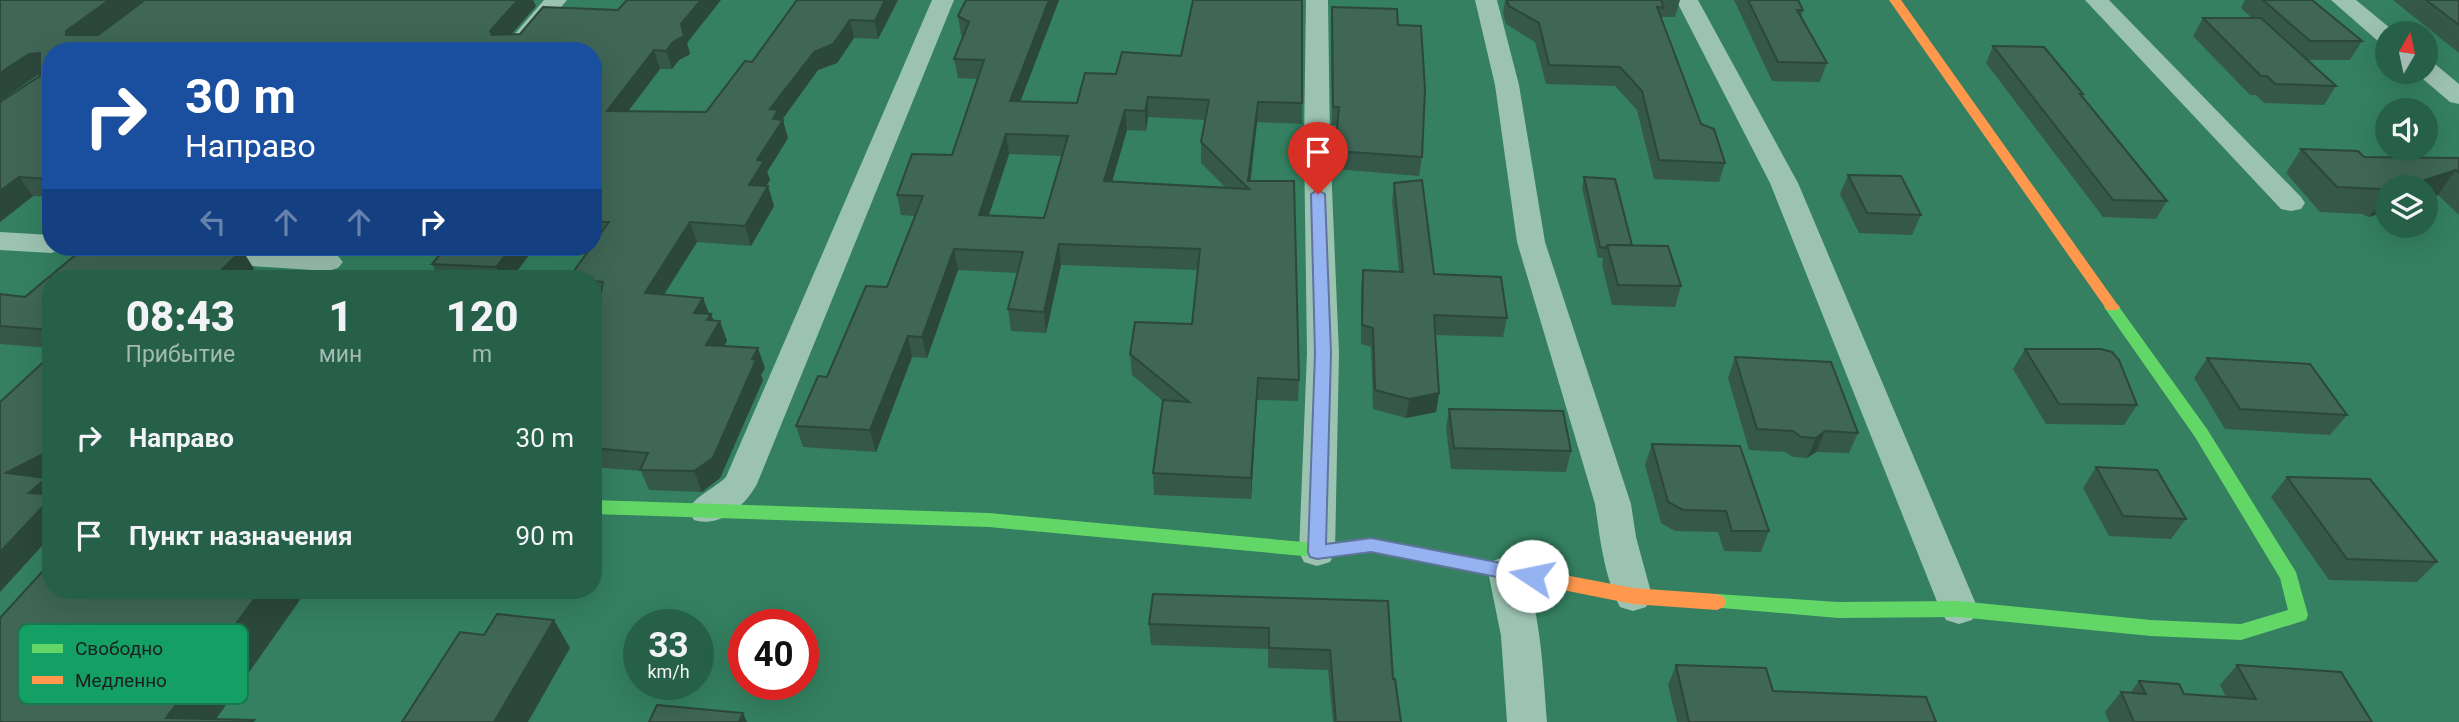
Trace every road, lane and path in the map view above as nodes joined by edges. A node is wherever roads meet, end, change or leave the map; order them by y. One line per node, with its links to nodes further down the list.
1 (556, 0): 10 (street)
2 (943, 0): 19 (street)
3 (1317, 0): 20 (street)
4 (1486, 0): 22 (street)
5 (1687, 0): 23 (street)
6 (1895, 0): 23 (street)
7 (2096, 0): 13 (street)
8 (2342, 0): 9 (street)
9 (2375, 27)
10 (520, 42)
11 (2438, 79): 12 (street)
12 (2459, 97)
13 (2291, 203)
14 (0, 241): 15 (street)
15 (42, 243)
16 (236, 256): 17 (street)
17 (328, 262)
18 (602, 507): 19 (street)
19 (706, 510): 20 (street)
20 (1317, 552): 21 (street)
21 (1506, 571): 22 (street); 24 (street)
22 (1633, 596): 23 (street)
23 (1959, 609)
24 (1527, 722)

